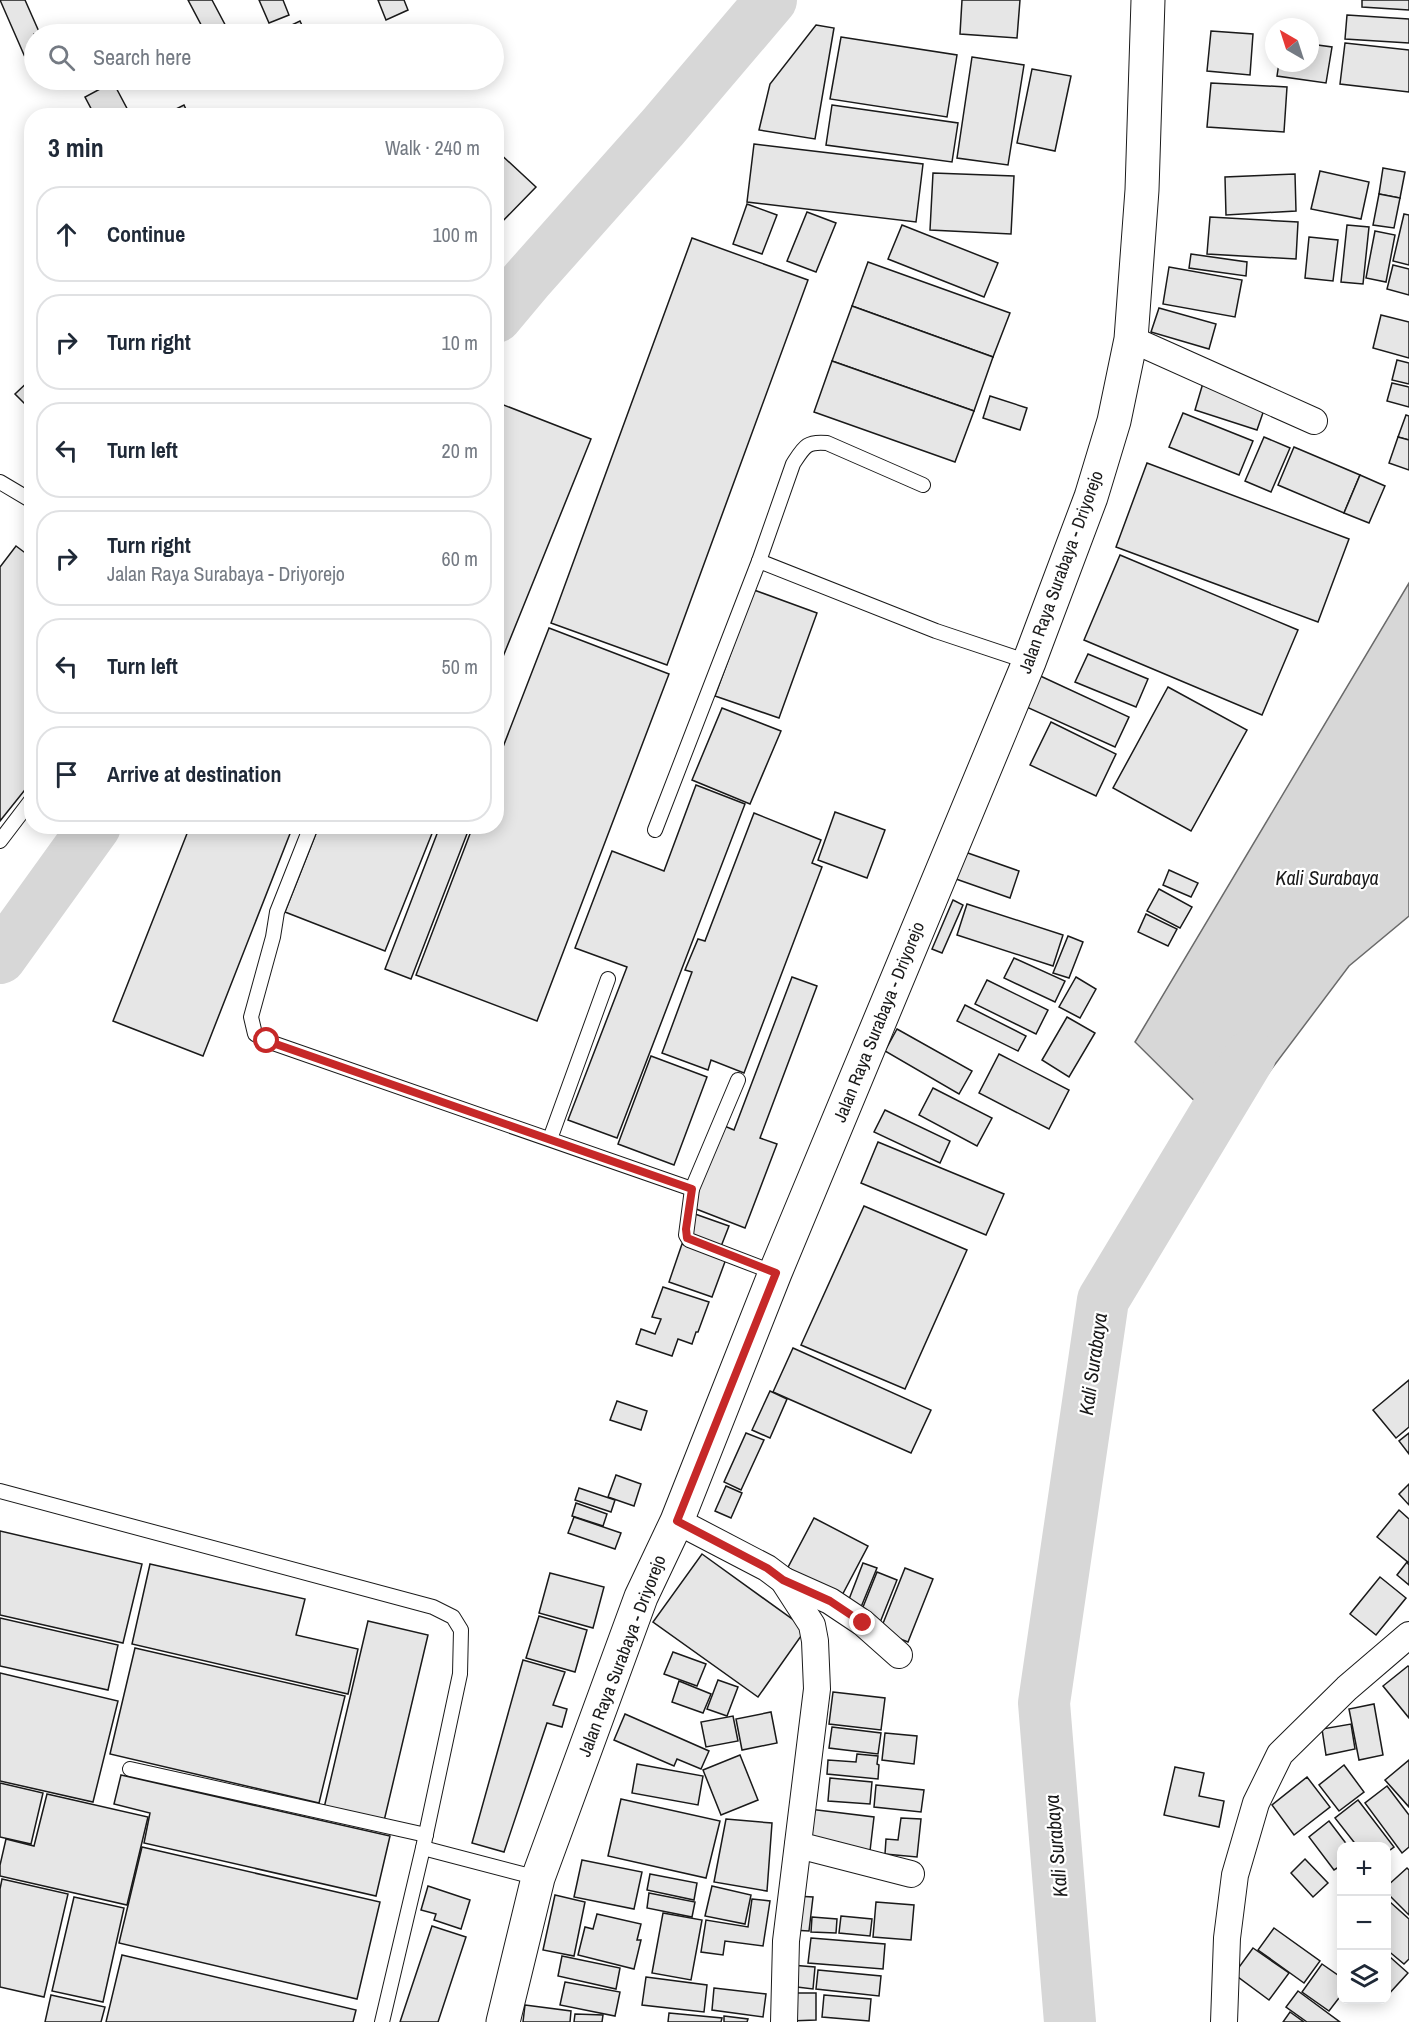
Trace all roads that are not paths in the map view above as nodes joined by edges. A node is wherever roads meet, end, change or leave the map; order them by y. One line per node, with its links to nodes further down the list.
1 (1148, 0): 2 (main road, Jalan Raya Surabaya - Driyorejo)
2 (1131, 339): 3 (street); 8 (main road, Jalan Raya Surabaya - Driyorejo)
3 (1314, 421)
4 (0, 482): 6 (lane)
5 (923, 485): 7 (lane)
6 (24, 496)
7 (759, 561): 8 (lane); 10 (lane)
8 (1029, 662): 17 (main road, Jalan Raya Surabaya - Driyorejo)
9 (24, 810): 12 (lane)
10 (655, 830)
11 (308, 834): 15 (lane)
12 (0, 841)
13 (608, 979): 15 (lane)
14 (738, 1080): 16 (lane)
15 (550, 1139): 16 (lane)
16 (692, 1189): 17 (lane)
17 (776, 1273): 19 (main road, Jalan Raya Surabaya - Driyorejo)
18 (0, 1491): 24 (lane)
19 (677, 1521): 20 (street); 27 (main road, Jalan Raya Surabaya - Driyorejo)
20 (783, 1580): 22 (street); 25 (street)
21 (1409, 1635): 31 (street)
22 (899, 1655)
23 (130, 1768): 24 (lane)
24 (425, 1842): 27 (lane); 28 (lane)
25 (798, 1845): 26 (street); 30 (street)
26 (910, 1874)
27 (538, 1878): 29 (main road, Jalan Raya Surabaya - Driyorejo)
28 (382, 2022)
29 (503, 2022)
30 (784, 2022)
31 (1224, 2022)

